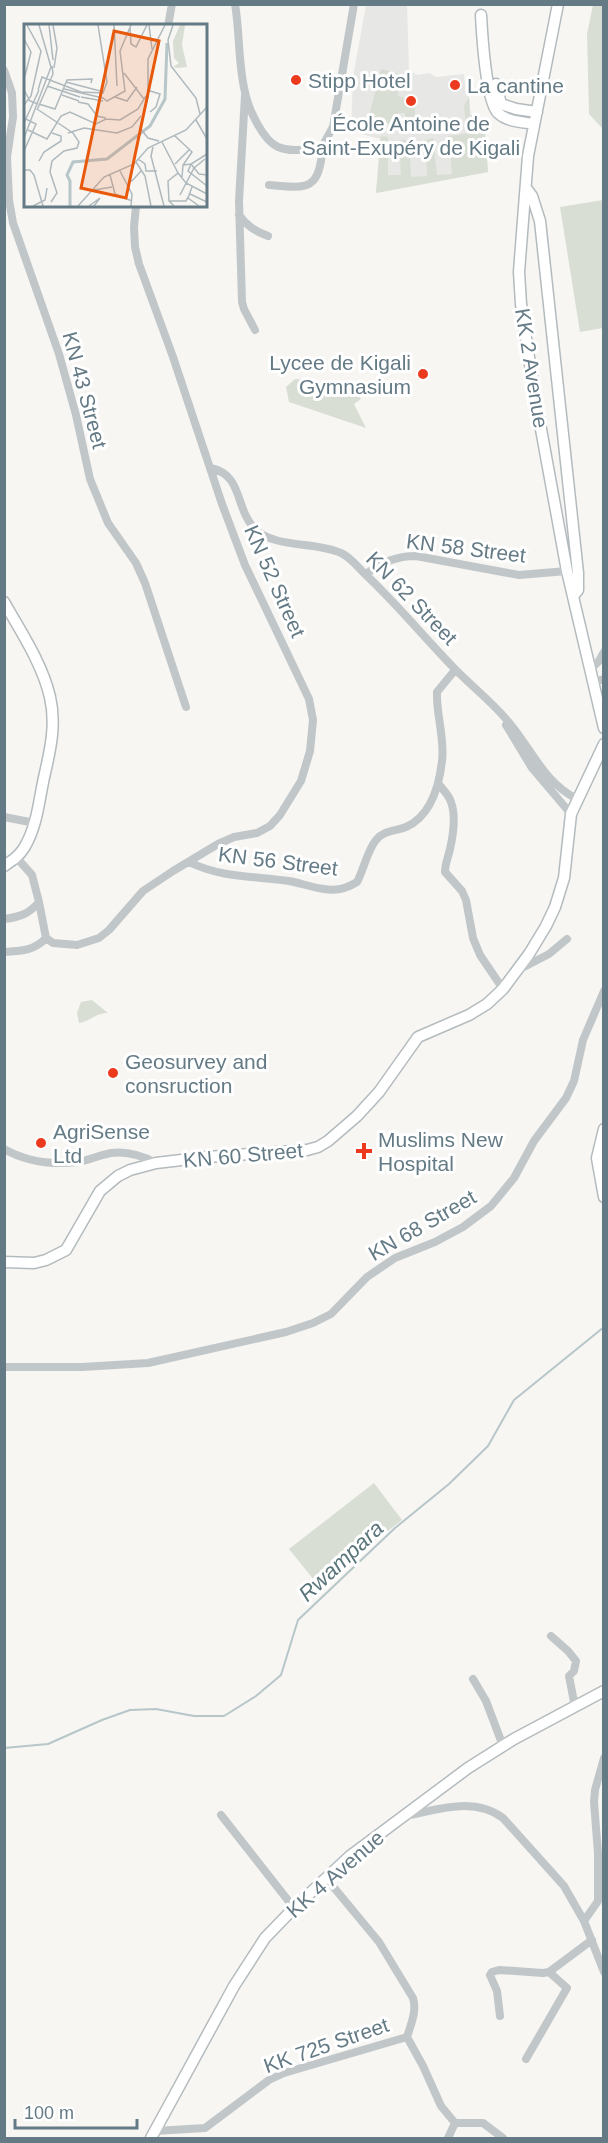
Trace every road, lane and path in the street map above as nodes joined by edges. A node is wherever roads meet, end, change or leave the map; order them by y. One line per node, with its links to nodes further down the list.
1 (172, 4): 6 (street)
2 (235, 4): 8 (street)
3 (354, 4): 11 (street)
4 (558, 4): 9 (main road, KK 2 Avenue)
5 (480, 10): 9 (main road); 10 (main road)
6 (168, 24)
7 (4, 70): 27 (street, KN 43 Street)
8 (245, 93): 11 (street); 15 (street)
9 (537, 112): 10 (main road, KK 2 Avenue)
10 (534, 124): 13 (main road, KK 2 Avenue)
11 (323, 145): 12 (street)
12 (269, 185)
13 (526, 188): 19 (main road, KK 2 Avenue); 21 (main road)
14 (136, 207): 18 (street, KN 52 Street)
15 (239, 215): 16 (street); 17 (street)
16 (268, 236)
17 (255, 330)
18 (211, 468): 20 (street, KN 62 Street); 38 (street, KN 52 Street)
19 (567, 571): 20 (street, KN 58 Street); 21 (main road, KK 2 Avenue)
20 (366, 574): 25 (street, KN 62 Street)
21 (573, 596): 24 (main road, KK 2 Avenue)
22 (4, 602): 36 (main road)
23 (603, 652): 24 (street)
24 (591, 669): 26 (main road, KK 2 Avenue)
25 (455, 670): 28 (street, KN 62 Street); 32 (street, KN 56 Street)
26 (599, 680): 29 (main road, KK 2 Avenue)
27 (186, 707)
28 (500, 713): 33 (street, KN 62 Street); 34 (street, KN 62 Street)
29 (603, 728)
30 (603, 744): 31 (main road)
31 (600, 762): 33 (main road, KN 60 Street)
32 (438, 783): 38 (street, KN 56 Street); 46 (street)
33 (577, 800): 34 (main road, KN 60 Street)
34 (571, 814): 45 (main road, KN 60 Street)
35 (4, 817): 36 (street)
36 (35, 823): 37 (main road)
37 (17, 858): 39 (main road); 40 (street)
38 (189, 862): 42 (street, KN 52 Street)
39 (4, 866)
40 (39, 902): 41 (street); 42 (street)
41 (4, 919)
42 (46, 938): 44 (street)
43 (567, 939): 45 (street)
44 (4, 952)
45 (517, 970): 46 (main road, KN 60 Street)
46 (503, 989): 50 (main road, KN 60 Street)
47 (603, 991): 53 (street, KN 68 Street)
48 (603, 1129): 51 (main road)
49 (4, 1149): 50 (street)
50 (156, 1163): 52 (main road, KN 60 Street)
51 (603, 1197)
52 (4, 1262)
53 (4, 1367)
54 (551, 1636): 57 (street)
55 (473, 1679): 58 (street)
56 (603, 1691): 57 (main road, KK 4 Avenue)
57 (575, 1707): 58 (main road, KK 4 Avenue)
58 (503, 1746): 61 (main road, KK 4 Avenue)
59 (603, 1758): 63 (street)
60 (221, 1815): 64 (street)
61 (400, 1817): 62 (main road, KK 4 Avenue); 65 (street)
62 (326, 1878): 64 (main road, KK 4 Avenue); 70 (street)
63 (601, 1903): 65 (street)
64 (294, 1908): 73 (main road, KK 4 Avenue)
65 (584, 1921): 66 (street)
66 (591, 1940): 67 (street); 68 (street)
67 (603, 1971)
68 (549, 1972): 69 (street); 71 (street)
69 (500, 2016)
70 (407, 2037): 72 (street, KK 725 Street); 73 (street, KK 725 Street)
71 (526, 2059)
72 (455, 2123): 74 (street); 75 (street)
73 (153, 2135)
74 (448, 2139)
75 (502, 2139)

